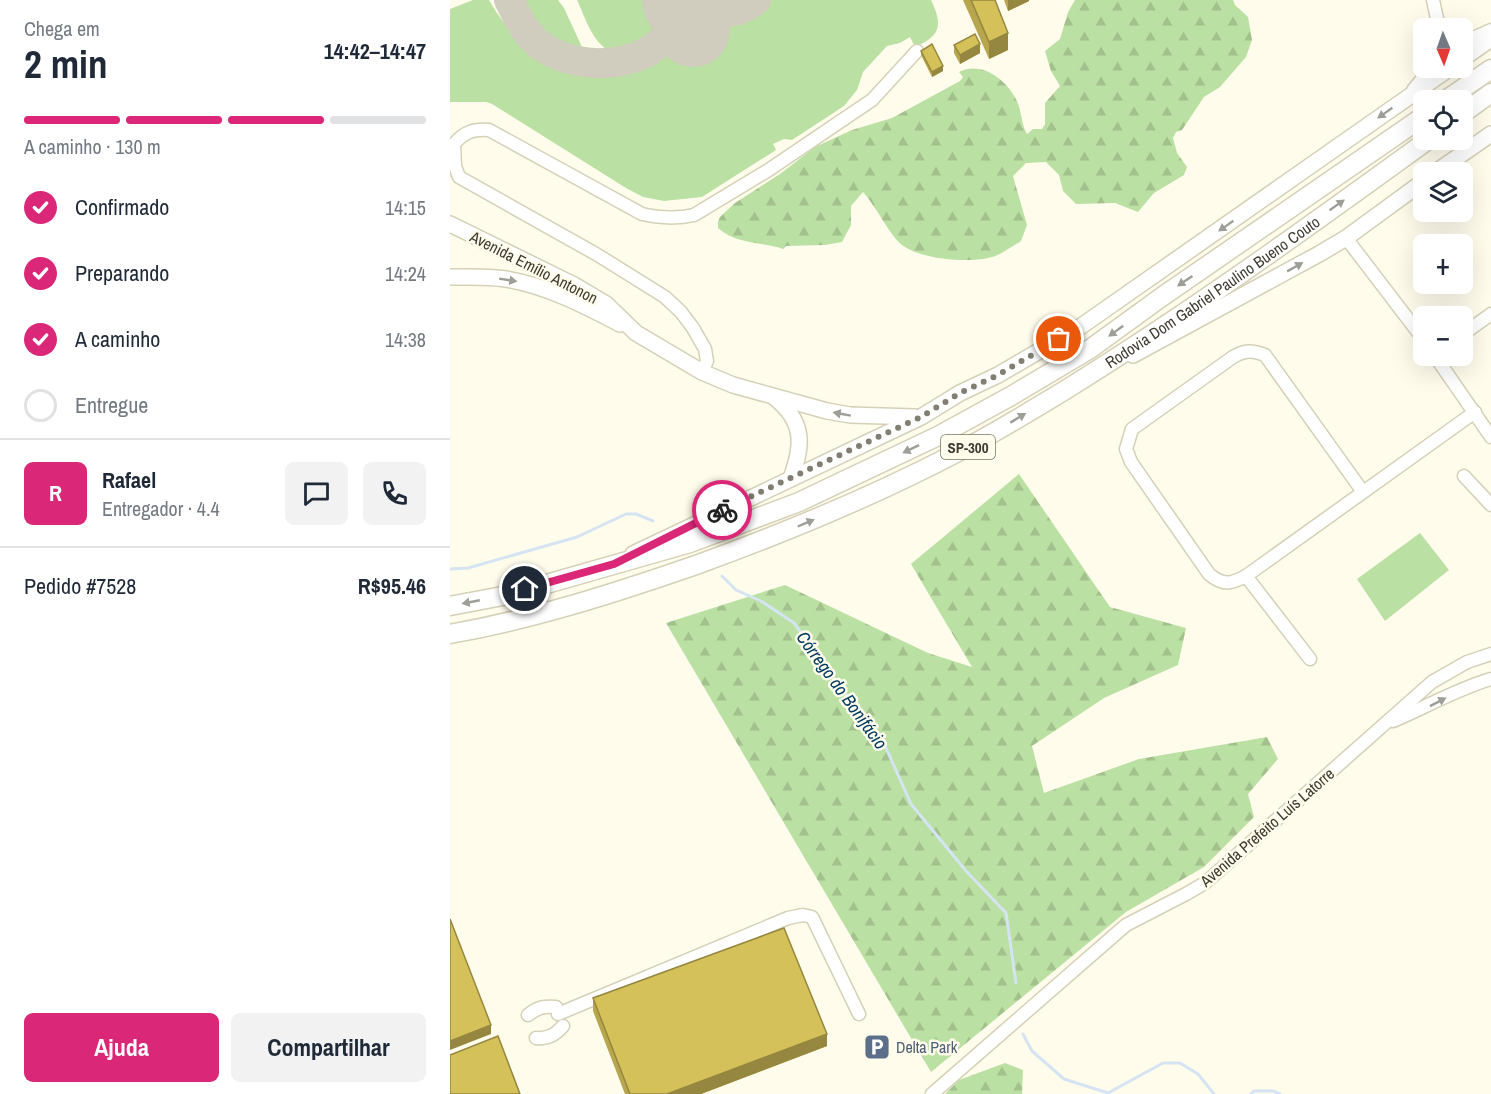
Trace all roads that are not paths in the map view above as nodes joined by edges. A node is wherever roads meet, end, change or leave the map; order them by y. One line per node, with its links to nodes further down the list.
1 (1434, 2): 2 (street); 3 (street)
2 (1437, 18)
3 (1441, 18)
4 (1491, 30): 5 (street)
5 (1473, 38)
6 (1491, 39): 8 (main road)
7 (917, 51): 29 (street)
8 (1473, 51)
9 (1491, 69): 12 (highway)
10 (1423, 78): 14 (street)
11 (1436, 78): 14 (main road)
12 (1461, 90)
13 (1491, 93): 15 (highway)
14 (1408, 97): 33 (main road, one-way to 33)
15 (1473, 106)
16 (1413, 124): 40 (highway, Rodovia Dom Gabriel Paulino Bueno Couto / SP-300, one-way to 40)
17 (1491, 134): 19 (main road)
18 (1414, 150): 31 (highway, Rodovia Dom Gabriel Paulino Bueno Couto / SP-300, one-way to 18)
19 (1450, 162)
20 (1413, 189): 22 (main road)
21 (450, 224): 27 (main road, Avenida Emílio Antonon)
22 (1346, 238): 25 (street); 31 (main road, one-way to 22)
23 (450, 277): 27 (main road, one-way to 27)
24 (1491, 314): 26 (street)
25 (1413, 326)
26 (1473, 327)
27 (636, 333): 29 (main road, Avenida Emílio Antonon)
28 (1442, 366): 32 (street)
29 (702, 372): 30 (main road, Avenida Emílio Antonon)
30 (773, 397): 33 (main road, Avenida Emílio Antonon, one-way to 30); 36 (main road)
31 (1048, 400): 39 (highway, Rodovia Dom Gabriel Paulino Bueno Couto / SP-300, one-way to 31)
32 (1475, 412): 34 (street); 37 (street)
33 (921, 417): 36 (main road)
34 (1491, 437)
35 (1464, 476): 38 (street)
36 (791, 478): 40 (main road)
37 (1363, 492): 41 (street); 41 (street)
38 (1491, 505)
39 (765, 540): 43 (highway, Rodovia Dom Gabriel Paulino Bueno Couto / SP-300); 44 (highway)
40 (614, 564): 42 (highway, Rodovia Dom Gabriel Paulino Bueno Couto / SP-300, one-way to 42)
41 (1246, 576): 46 (street)
42 (450, 606)
43 (450, 634)
44 (450, 645)
45 (1491, 654): 48 (street, Avenida Prefeito Luís Latorre)
46 (1310, 659)
47 (1491, 679): 48 (street, one-way to 47)
48 (1384, 725): 53 (street, Avenida Prefeito Luís Latorre)
49 (859, 1014): 50 (street)
50 (528, 1015)
51 (563, 1026): 52 (street)
52 (536, 1038)
53 (932, 1094)

